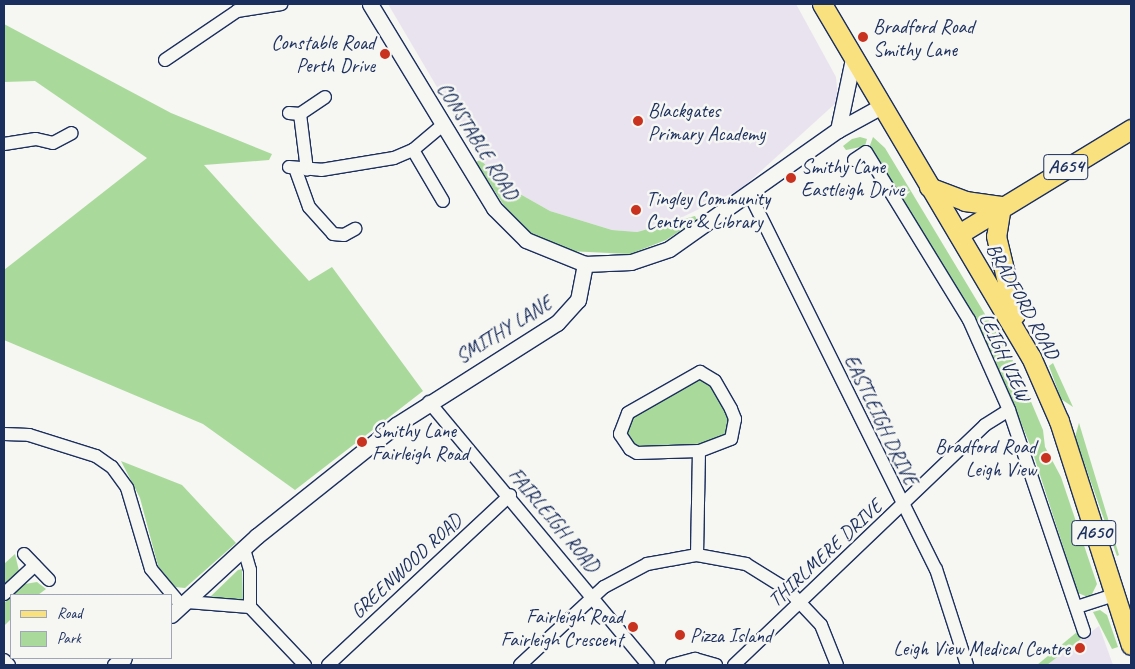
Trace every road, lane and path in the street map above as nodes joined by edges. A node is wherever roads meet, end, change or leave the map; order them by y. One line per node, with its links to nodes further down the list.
1 (281, 4): 4 (street)
2 (370, 4): 9 (street, CONSTABLE ROAD)
3 (822, 4): 5 (main road, BRADFORD ROAD / A650)
4 (236, 7): 6 (street)
5 (853, 59): 8 (main road, BRADFORD ROAD / A650); 11 (street)
6 (165, 60)
7 (325, 97): 16 (street)
8 (880, 107): 11 (street); 17 (main road, BRADFORD ROAD / A650)
9 (443, 125): 14 (street); 23 (street, CONSTABLE ROAD)
10 (1131, 129): 20 (main road, A654)
11 (838, 130): 18 (street)
12 (72, 134): 13 (street)
13 (4, 144)
14 (413, 150): 16 (street); 19 (street)
15 (854, 160): 26 (street, LEIGH VIEW)
16 (297, 169): 21 (street)
17 (929, 187): 20 (main road); 22 (main road, BRADFORD ROAD / A650)
18 (750, 194): 23 (street); 30 (street, EASTLEIGH DRIVE)
19 (443, 202)
20 (1001, 206): 22 (main road, A654); 24 (main road)
21 (355, 229)
22 (959, 234): 24 (main road, BRADFORD ROAD / A650)
23 (585, 264): 25 (street, SMITHY LANE)
24 (1018, 330): 38 (main road, BRADFORD ROAD / A650)
25 (429, 402): 29 (street, FAIRLEIGH ROAD); 31 (street, SMITHY LANE)
26 (1009, 410): 30 (street, THIRLMERE DRIVE); 43 (street, LEIGH VIEW)
27 (4, 434): 37 (street)
28 (699, 451): 28 (street); 33 (street)
29 (510, 495): 39 (street, FAIRLEIGH ROAD); 50 (street, GREENWOOD ROAD)
30 (902, 506): 41 (street, THIRLMERE DRIVE); 57 (street, EASTLEIGH DRIVE)
31 (244, 549): 42 (street); 44 (street, SMITHY LANE)
32 (24, 554): 34 (street)
33 (697, 555): 39 (street); 41 (street)
34 (35, 565): 35 (street); 36 (street)
35 (49, 580)
36 (4, 594)
37 (170, 594)
38 (1114, 595): 43 (street); 46 (main road, BRADFORD ROAD / A650)
39 (593, 596): 51 (street); 52 (street, FAIRLEIGH ROAD)
40 (172, 597): 44 (street)
41 (802, 601): 55 (street, THIRLMERE DRIVE); 56 (street)
42 (250, 607): 44 (street); 49 (street)
43 (1077, 607): 45 (street, LEIGH VIEW)
44 (180, 608)
45 (1084, 632)
46 (1131, 645)
47 (4, 660): 48 (street)
48 (9, 665)
49 (305, 665)
50 (328, 665)
51 (520, 665)
52 (648, 665)
53 (672, 665): 54 (street)
54 (716, 665)
55 (734, 665)
56 (837, 665)
57 (967, 665)

